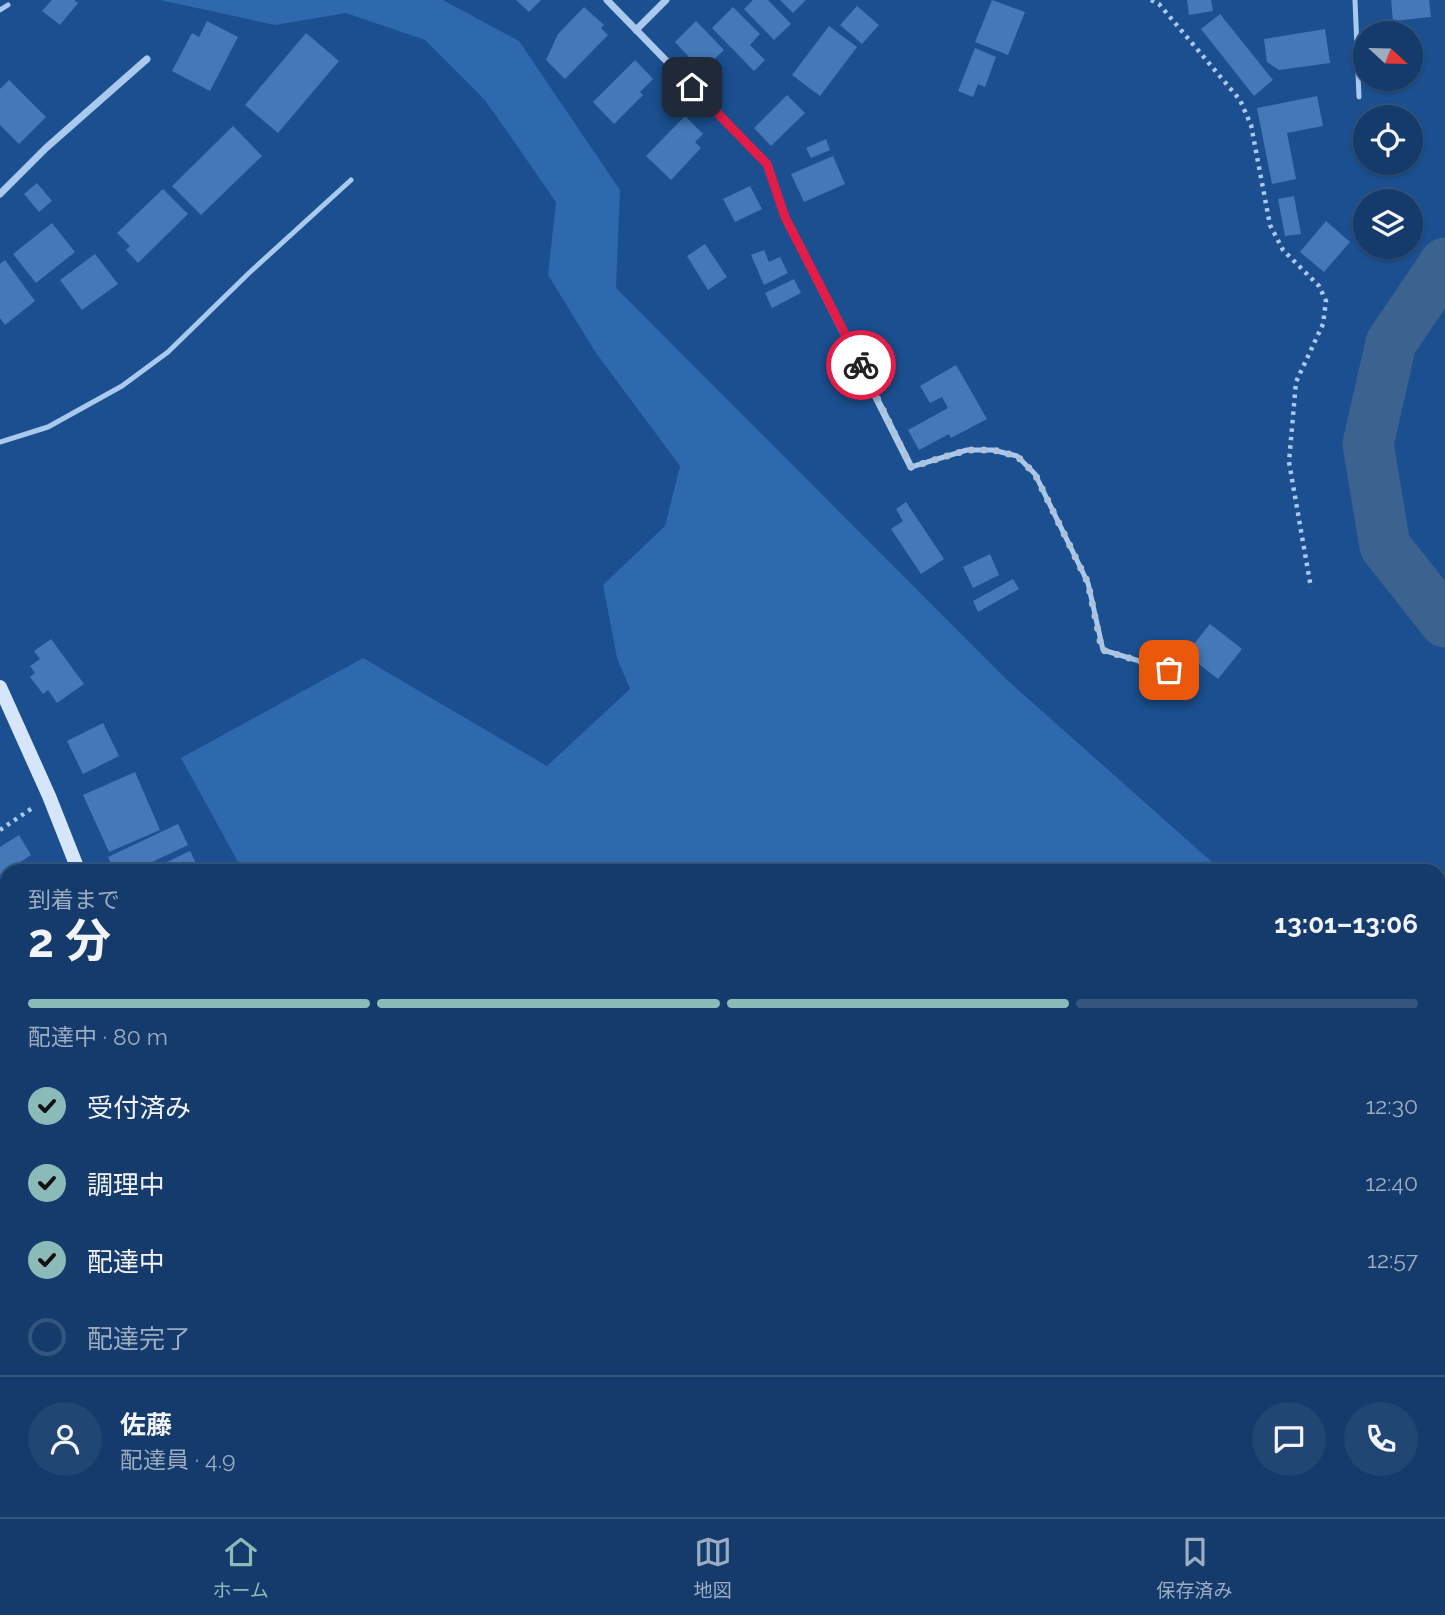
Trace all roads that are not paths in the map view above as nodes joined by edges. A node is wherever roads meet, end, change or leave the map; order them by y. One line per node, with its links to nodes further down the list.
1 (607, 0): 6 (street)
2 (666, 0): 6 (street)
3 (1355, 0): 8 (lane)
4 (8, 5): 5 (lane)
5 (0, 10)
6 (636, 30): 12 (street)
7 (147, 59): 10 (street)
8 (1359, 97)
9 (351, 180): 11 (lane)
10 (0, 194)
11 (0, 442)
12 (911, 467): 13 (lane)
13 (1169, 670)
14 (0, 687): 15 (street)
15 (76, 864)

